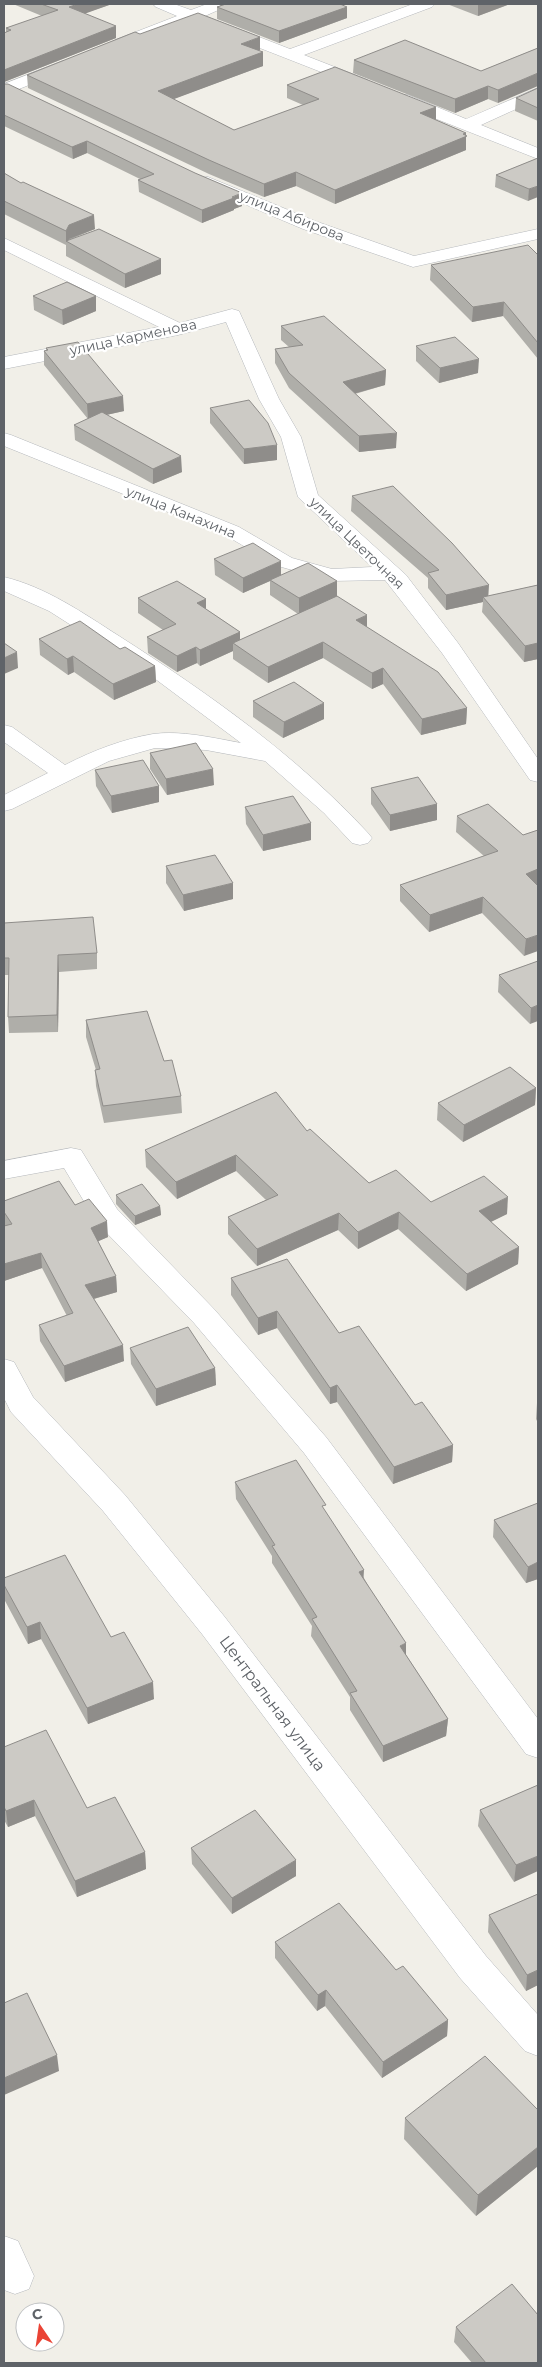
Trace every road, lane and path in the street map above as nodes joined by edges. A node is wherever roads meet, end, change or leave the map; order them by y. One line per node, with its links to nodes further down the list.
1 (161, 4): 4 (street)
2 (220, 4): 4 (street)
3 (427, 4): 6 (street)
4 (188, 16): 5 (street); 6 (street)
5 (108, 48)
6 (290, 54): 11 (street)
7 (81, 59): 8 (street)
8 (7, 89): 10 (street)
9 (538, 93): 11 (street)
10 (27, 96)
11 (467, 125): 12 (street)
12 (538, 154)
13 (194, 176): 14 (street, улица Абирова)
14 (535, 238)
15 (4, 244): 17 (street)
16 (232, 315): 17 (street, улица Карменова); 20 (street, улица Цветочная)
17 (178, 329): 18 (street, улица Карменова)
18 (4, 363)
19 (4, 439): 20 (street, улица Канахина)
20 (390, 573): 25 (street, улица Цветочная)
21 (4, 582): 23 (street)
22 (4, 732): 24 (street)
23 (273, 756): 24 (street); 27 (street)
24 (64, 775): 26 (street)
25 (538, 776)
26 (4, 804)
27 (360, 838)
28 (4, 1170): 30 (street)
29 (4, 1370): 31 (street, Центральная улица)
30 (538, 1744)
31 (538, 2040)

